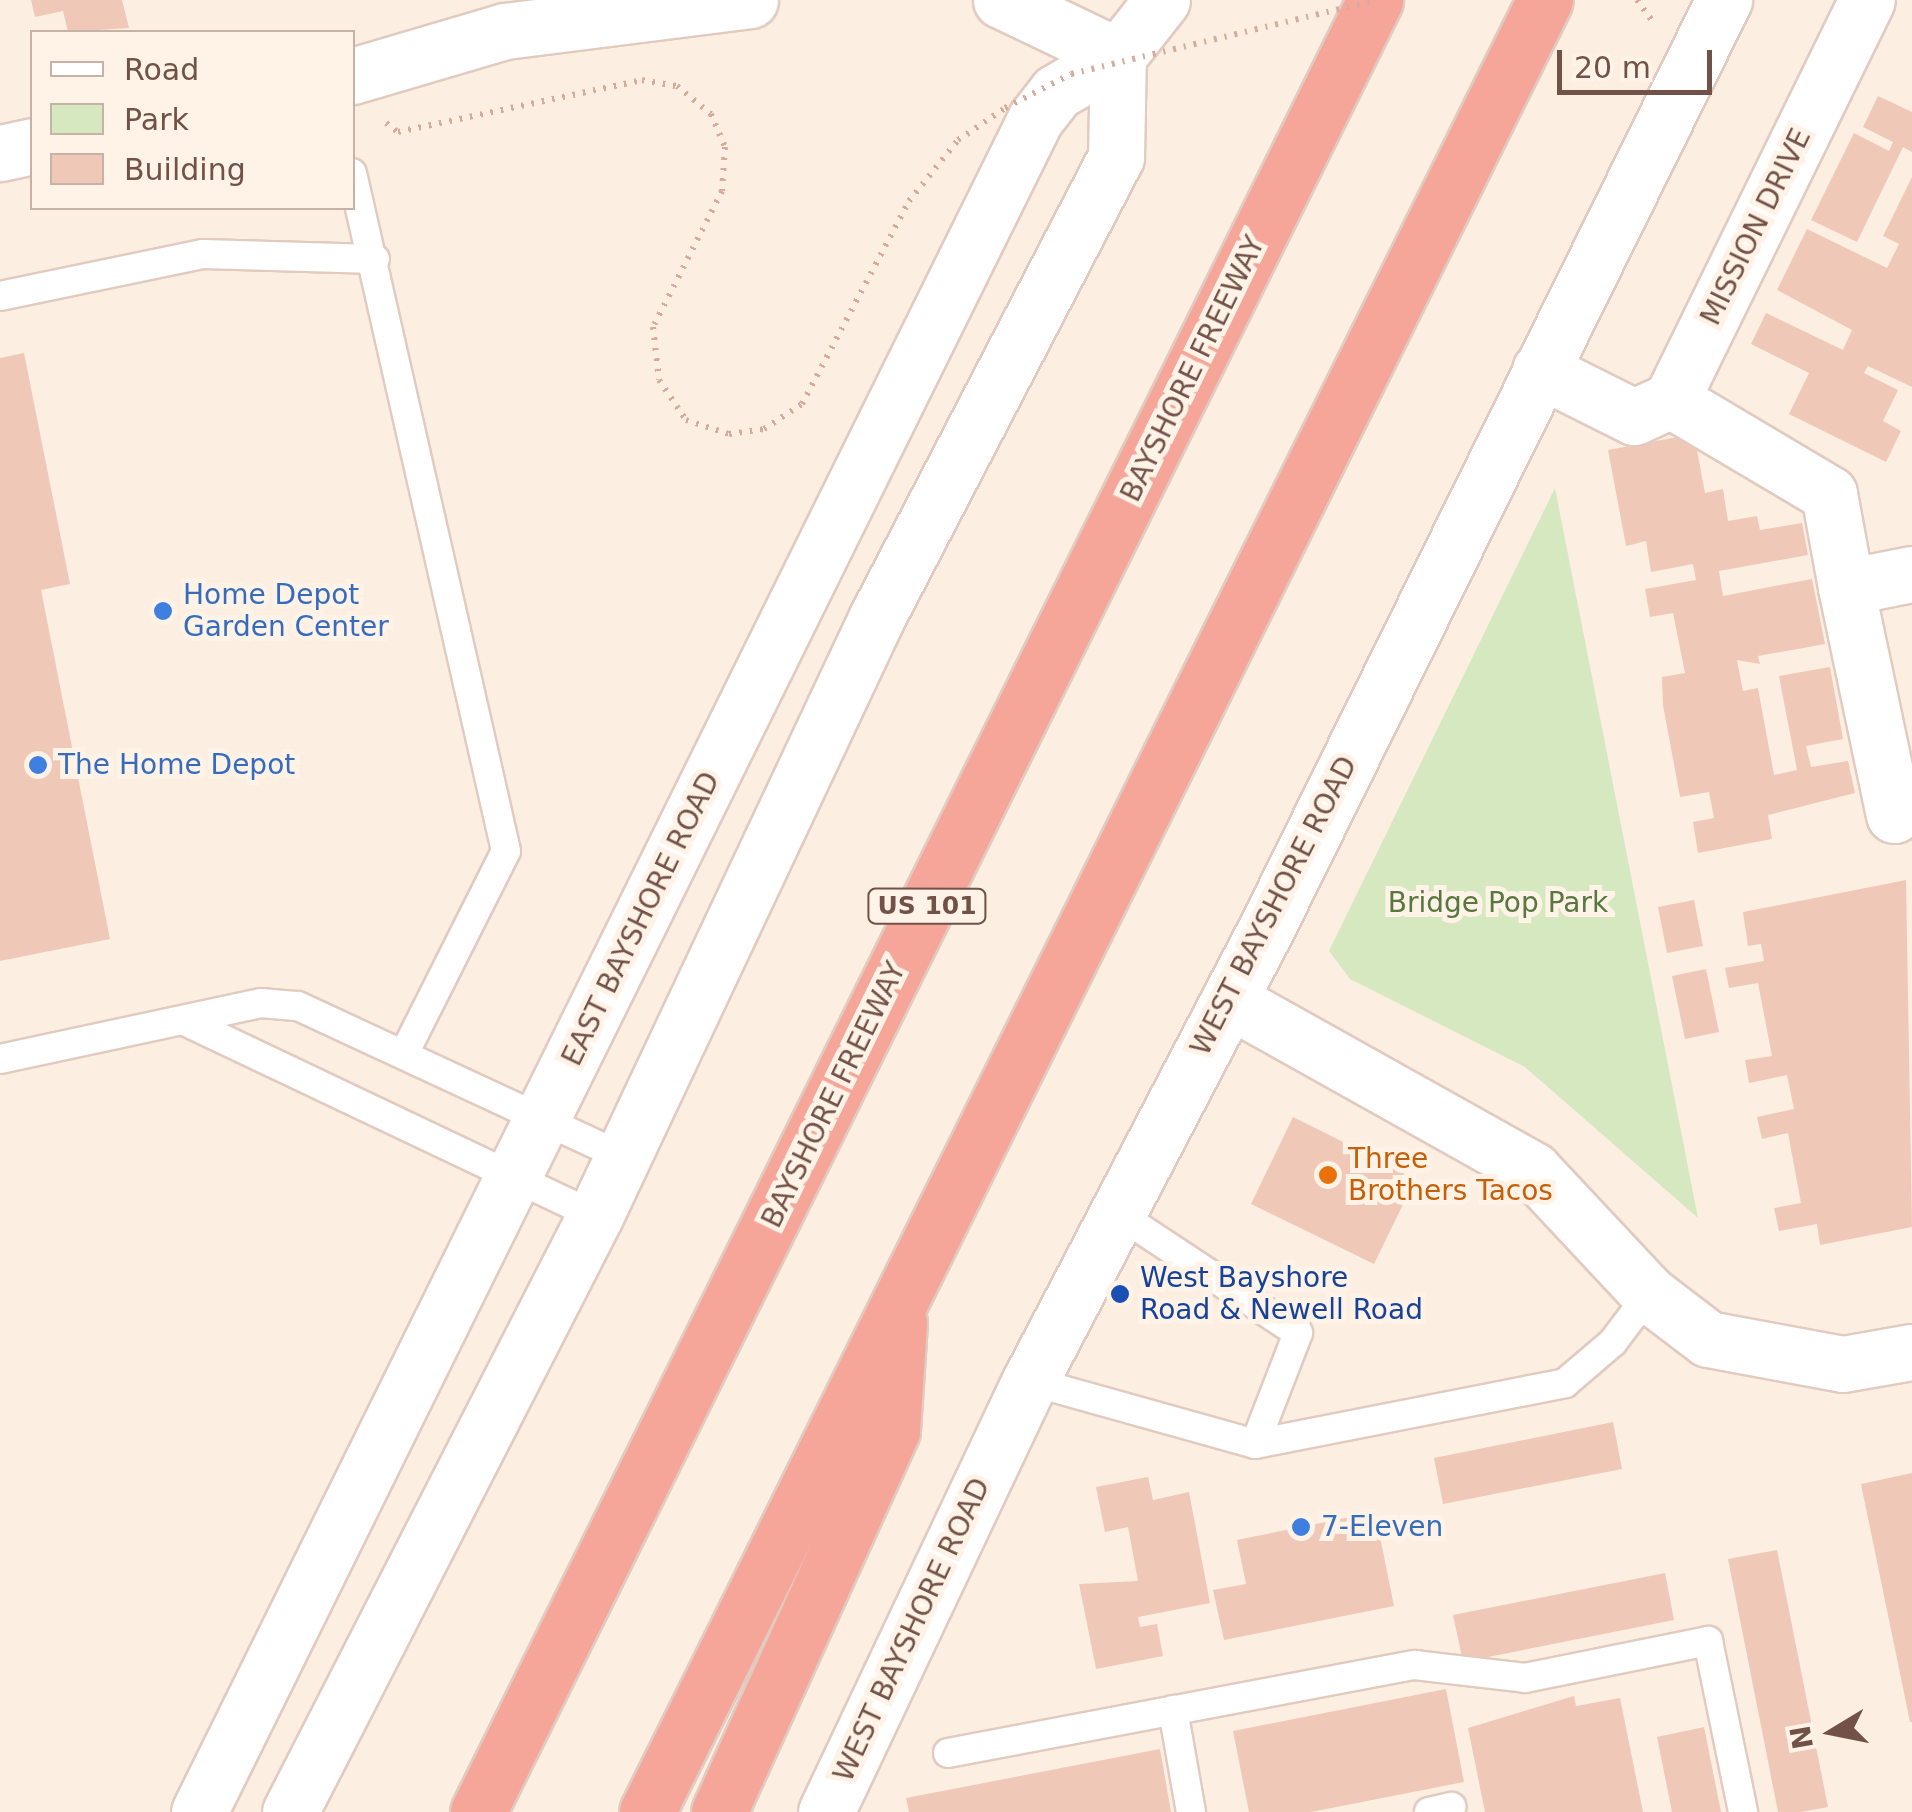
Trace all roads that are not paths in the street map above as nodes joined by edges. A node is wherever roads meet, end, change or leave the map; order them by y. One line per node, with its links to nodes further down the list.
1 (750, 0): 9 (street)
2 (1000, 0): 8 (street)
3 (1162, 0): 8 (street, EAST BAYSHORE ROAD)
4 (1376, 0): 38 (highway, BAYSHORE FREEWAY / US 101)
5 (1544, 0): 30 (highway)
6 (1724, 0): 15 (street, WEST BAYSHORE ROAD)
7 (1867, 0): 16 (street, MISSION DRIVE)
8 (1118, 56): 24 (street, EAST BAYSHORE ROAD); 25 (street)
9 (360, 93)
10 (30, 146): 11 (street)
11 (0, 153)
12 (355, 184): 13 (lane)
13 (375, 259): 14 (lane); 22 (lane)
14 (0, 296)
15 (1540, 370): 16 (street); 20 (street, WEST BAYSHORE ROAD)
16 (1672, 400): 18 (street)
17 (1912, 574): 18 (street)
18 (1846, 586): 19 (street)
19 (1894, 815)
20 (1228, 1000): 27 (street, WEST BAYSHORE ROAD); 29 (street)
21 (187, 1022): 22 (lane); 23 (lane); 26 (lane)
22 (405, 1052): 24 (lane)
23 (0, 1059)
24 (542, 1118): 25 (lane); 26 (street, EAST BAYSHORE ROAD)
25 (623, 1157): 28 (street)
26 (514, 1176): 28 (lane); 36 (street, EAST BAYSHORE ROAD)
27 (1116, 1214): 32 (street, WEST BAYSHORE ROAD); 33 (lane)
28 (594, 1216): 37 (street)
29 (1649, 1294): 31 (street); 33 (lane)
30 (900, 1300): 39 (highway); 40 (highway)
31 (1912, 1352)
32 (1030, 1380): 33 (lane); 41 (street, WEST BAYSHORE ROAD)
33 (1256, 1444)
34 (1173, 1710): 35 (lane); 42 (lane); 43 (lane)
35 (948, 1752)
36 (199, 1812)
37 (290, 1812)
38 (478, 1812)
39 (647, 1812)
40 (720, 1812)
41 (826, 1812)
42 (1192, 1812)
43 (1743, 1812)

